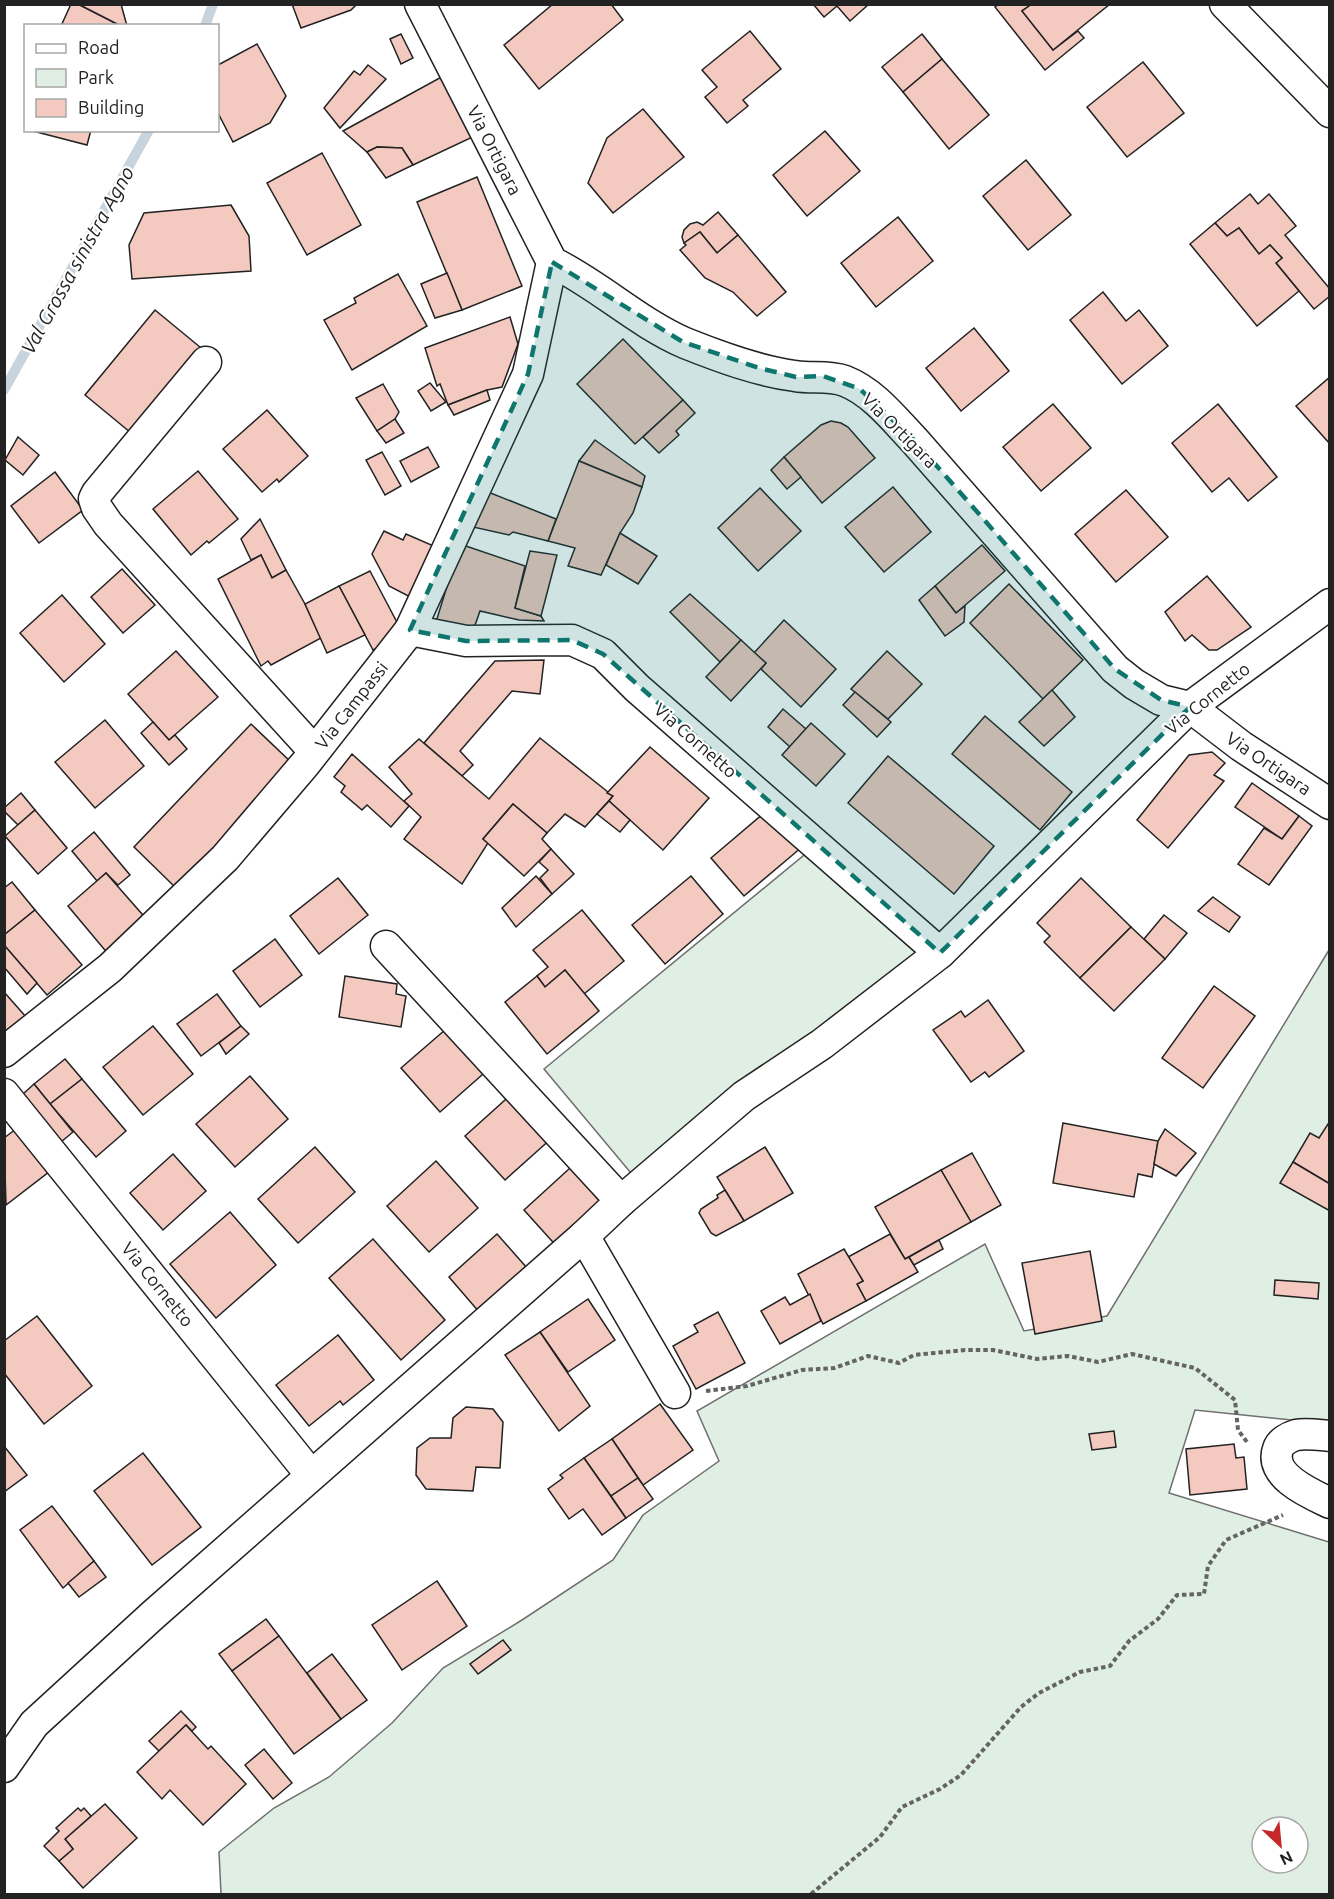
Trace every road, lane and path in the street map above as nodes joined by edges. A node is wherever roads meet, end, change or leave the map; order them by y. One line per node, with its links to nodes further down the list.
1 (420, 4): 4 (street, Via Ortigara)
2 (1225, 4): 3 (street)
3 (1329, 112)
4 (552, 261): 7 (street, Via Campassi); 8 (street, Via Ortigara)
5 (206, 362): 9 (street)
6 (1329, 604): 8 (street, Via Cornetto)
7 (410, 630): 9 (street, Via Campassi); 12 (street, Via Cornetto)
8 (1190, 707): 10 (street, Via Ortigara); 12 (street, Via Cornetto)
9 (315, 751): 13 (street, Via Campassi)
10 (1329, 804)
11 (386, 946): 15 (street)
12 (939, 953): 15 (street, Via Cornetto)
13 (4, 1052)
14 (4, 1094): 20 (street, Via Cornetto)
15 (621, 1201): 16 (street, Via Cornetto)
16 (584, 1236): 17 (street); 20 (street, Via Cornetto)
17 (675, 1393): 19 (path)
18 (1329, 1436): 21 (street)
19 (1252, 1449)
20 (311, 1475): 23 (street, Via Cornetto)
21 (1329, 1503)
22 (1291, 1518): 24 (path)
23 (4, 1767)
24 (811, 1894)

